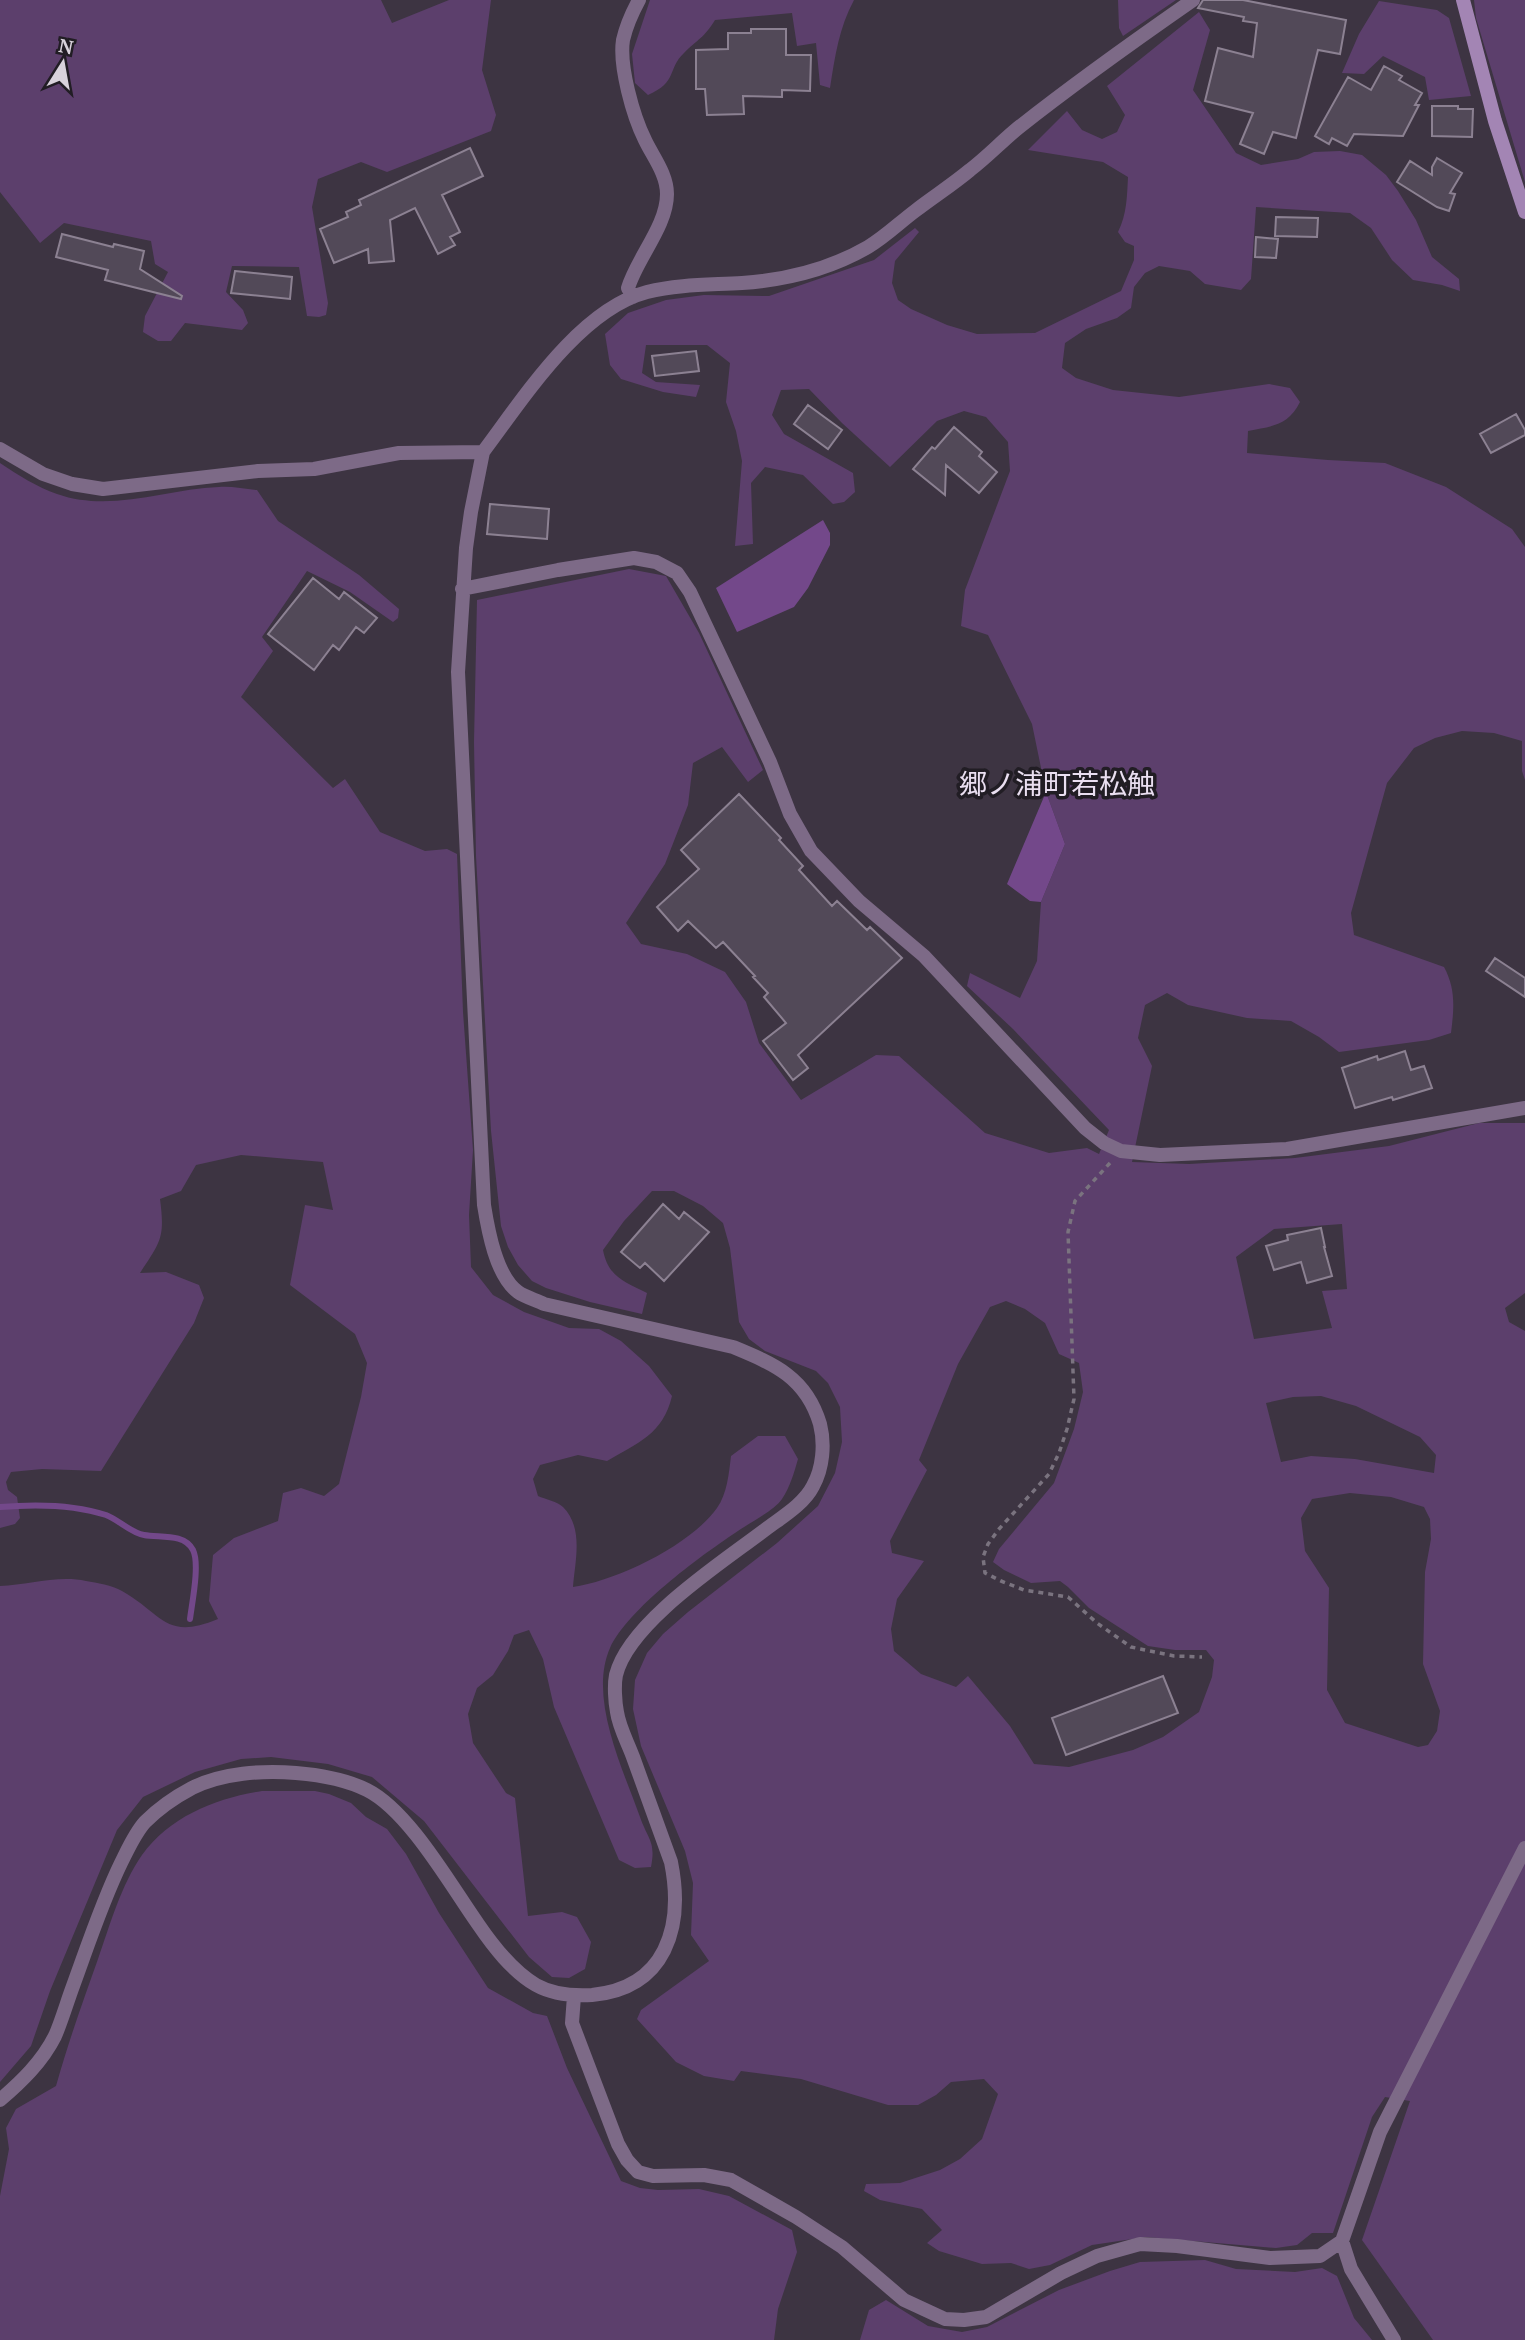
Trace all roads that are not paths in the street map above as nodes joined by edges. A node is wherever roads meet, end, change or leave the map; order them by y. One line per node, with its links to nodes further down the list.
1 (639, 0): 5 (street)
2 (1193, 0): 5 (street)
3 (1463, 0): 4 (main road)
4 (1525, 212)
5 (633, 298): 7 (street)
6 (0, 449): 7 (street)
7 (483, 452): 8 (street)
8 (462, 589): 9 (street); 11 (street)
9 (1525, 1108)
10 (1525, 1848): 13 (street)
11 (574, 1996): 12 (street); 13 (street)
12 (0, 2100)
13 (1342, 2241): 14 (street)
14 (1394, 2340)

